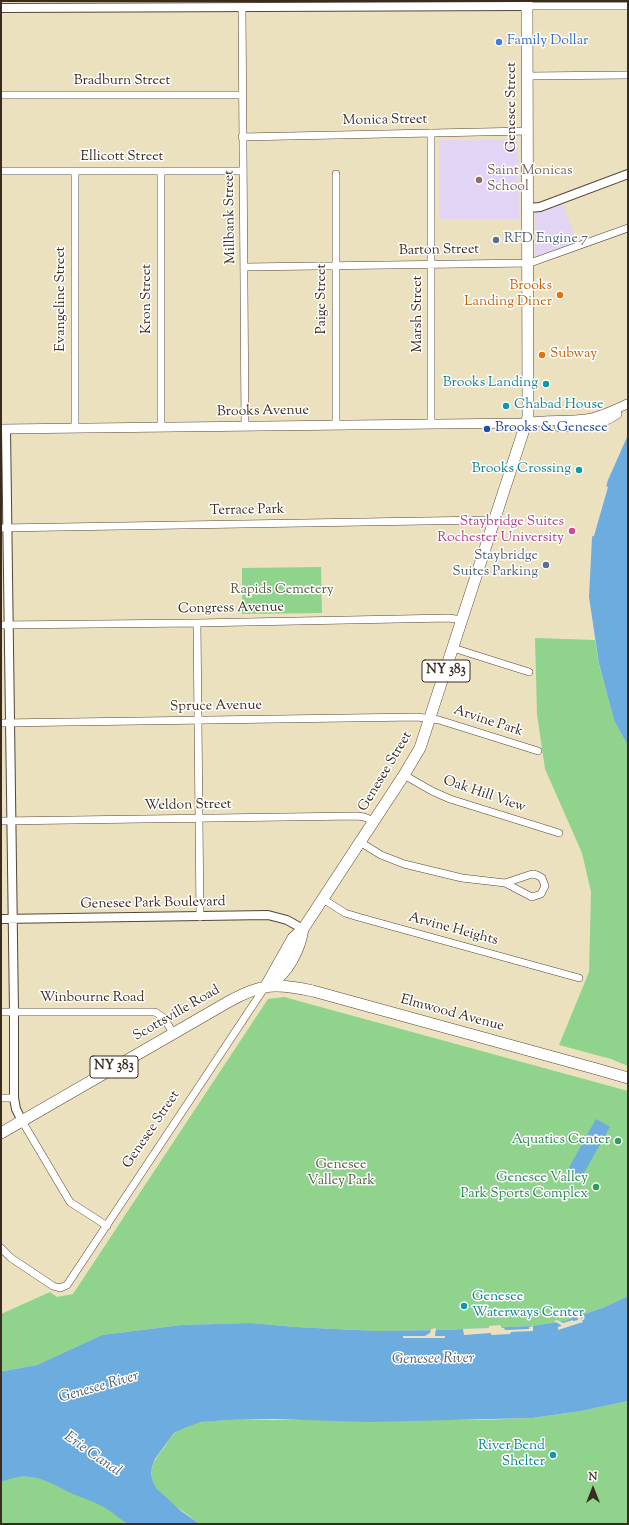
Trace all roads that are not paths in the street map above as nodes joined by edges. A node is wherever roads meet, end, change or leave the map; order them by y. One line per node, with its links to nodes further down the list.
1 (162, 4): 4 (street); 5 (street)
2 (528, 4): 3 (street); 4 (street); 7 (main road, Genesee Street)
3 (628, 6)
4 (242, 7): 9 (street, Millbank Street)
5 (1, 8)
6 (628, 75): 7 (street)
7 (528, 76): 10 (main road, Genesee Street)
8 (1, 95): 9 (street, Bradburn Street)
9 (242, 95): 12 (street, Millbank Street)
10 (528, 131): 11 (street, Monica Street); 19 (main road, Genesee Street)
11 (431, 133): 12 (street, Monica Street); 22 (street, Marsh Street)
12 (242, 137): 16 (street, Millbank Street)
13 (1, 171): 14 (street, Ellicott Street)
14 (74, 171): 15 (street, Ellicott Street); 31 (street, Evangeline Street)
15 (161, 171): 16 (street, Ellicott Street); 30 (street, Kron Street)
16 (243, 171): 24 (street, Millbank Street)
17 (336, 174): 23 (street, Paige Street)
18 (628, 174): 19 (street)
19 (528, 208): 21 (main road, Genesee Street)
20 (628, 228): 21 (street, Barton Street)
21 (528, 263): 22 (street, Barton Street); 26 (main road, Genesee Street)
22 (432, 264): 23 (street, Barton Street); 27 (street, Marsh Street)
23 (336, 266): 24 (street, Barton Street); 28 (street, Paige Street)
24 (245, 267): 29 (street, Millbank Street)
25 (627, 403): 26 (main road, Brooks Avenue)
26 (526, 423): 27 (main road, Brooks Avenue); 33 (main road, Genesee Street / NY 383)
27 (431, 424): 28 (main road, Brooks Avenue)
28 (336, 425): 29 (main road, Brooks Avenue)
29 (245, 426): 30 (main road, Brooks Avenue)
30 (161, 427): 31 (main road, Brooks Avenue)
31 (74, 428): 32 (main road, Brooks Avenue)
32 (3, 429): 34 (street)
33 (493, 522): 34 (street, Terrace Park); 35 (main road, Genesee Street / NY 383)
34 (4, 528): 37 (street)
35 (462, 620): 36 (street, Congress Avenue); 38 (main road, Genesee Street / NY 383)
36 (197, 623): 37 (street, Congress Avenue); 41 (street)
37 (5, 625): 43 (street)
38 (453, 648): 39 (street); 40 (main road, Genesee Street / NY 383)
39 (529, 672)
40 (431, 718): 41 (street, Spruce Avenue); 44 (street, Arvine Park); 45 (main road, Genesee Street / NY 383)
41 (198, 721): 43 (street, Spruce Avenue); 46 (street)
42 (1, 723): 43 (street, Spruce Avenue)
43 (10, 723): 48 (street)
44 (538, 751)
45 (404, 775): 49 (main road, Genesee Street / NY 383); 50 (street, Oak Hill View)
46 (199, 819): 48 (street, Weldon Street); 49 (street, Weldon Street); 54 (street)
47 (1, 821): 48 (street, Weldon Street)
48 (12, 821): 56 (street)
49 (374, 821): 51 (main road, Genesee Street / NY 383)
50 (559, 833)
51 (360, 842): 52 (street); 53 (main road, Genesee Street / NY 383)
52 (505, 884): 52 (street)
53 (323, 899): 57 (main road, Genesee Street / NY 383); 58 (street, Arvine Heights)
54 (200, 917): 56 (street, Genesee Park Boulevard); 57 (street, Genesee Park Boulevard)
55 (1, 919): 56 (street, Genesee Park Boulevard)
56 (13, 919): 61 (street)
57 (303, 929): 59 (main road, Genesee Street / NY 383)
58 (579, 978)
59 (266, 986): 62 (main road, Scottsville Road / NY 383); 63 (main road, Elmwood Avenue); 68 (street, Genesee Street)
60 (1, 1012): 61 (street, Winbourne Road)
61 (14, 1012): 62 (street, Winbourne Road); 65 (street)
62 (173, 1033): 66 (main road, Scottsville Road / NY 383)
63 (628, 1078)
64 (1, 1098): 65 (street)
65 (14, 1098): 66 (street)
66 (22, 1121): 67 (main road, Scottsville Road / NY 383); 68 (street)
67 (1, 1133)
68 (107, 1226): 69 (street, Genesee Street)
69 (1, 1248)

